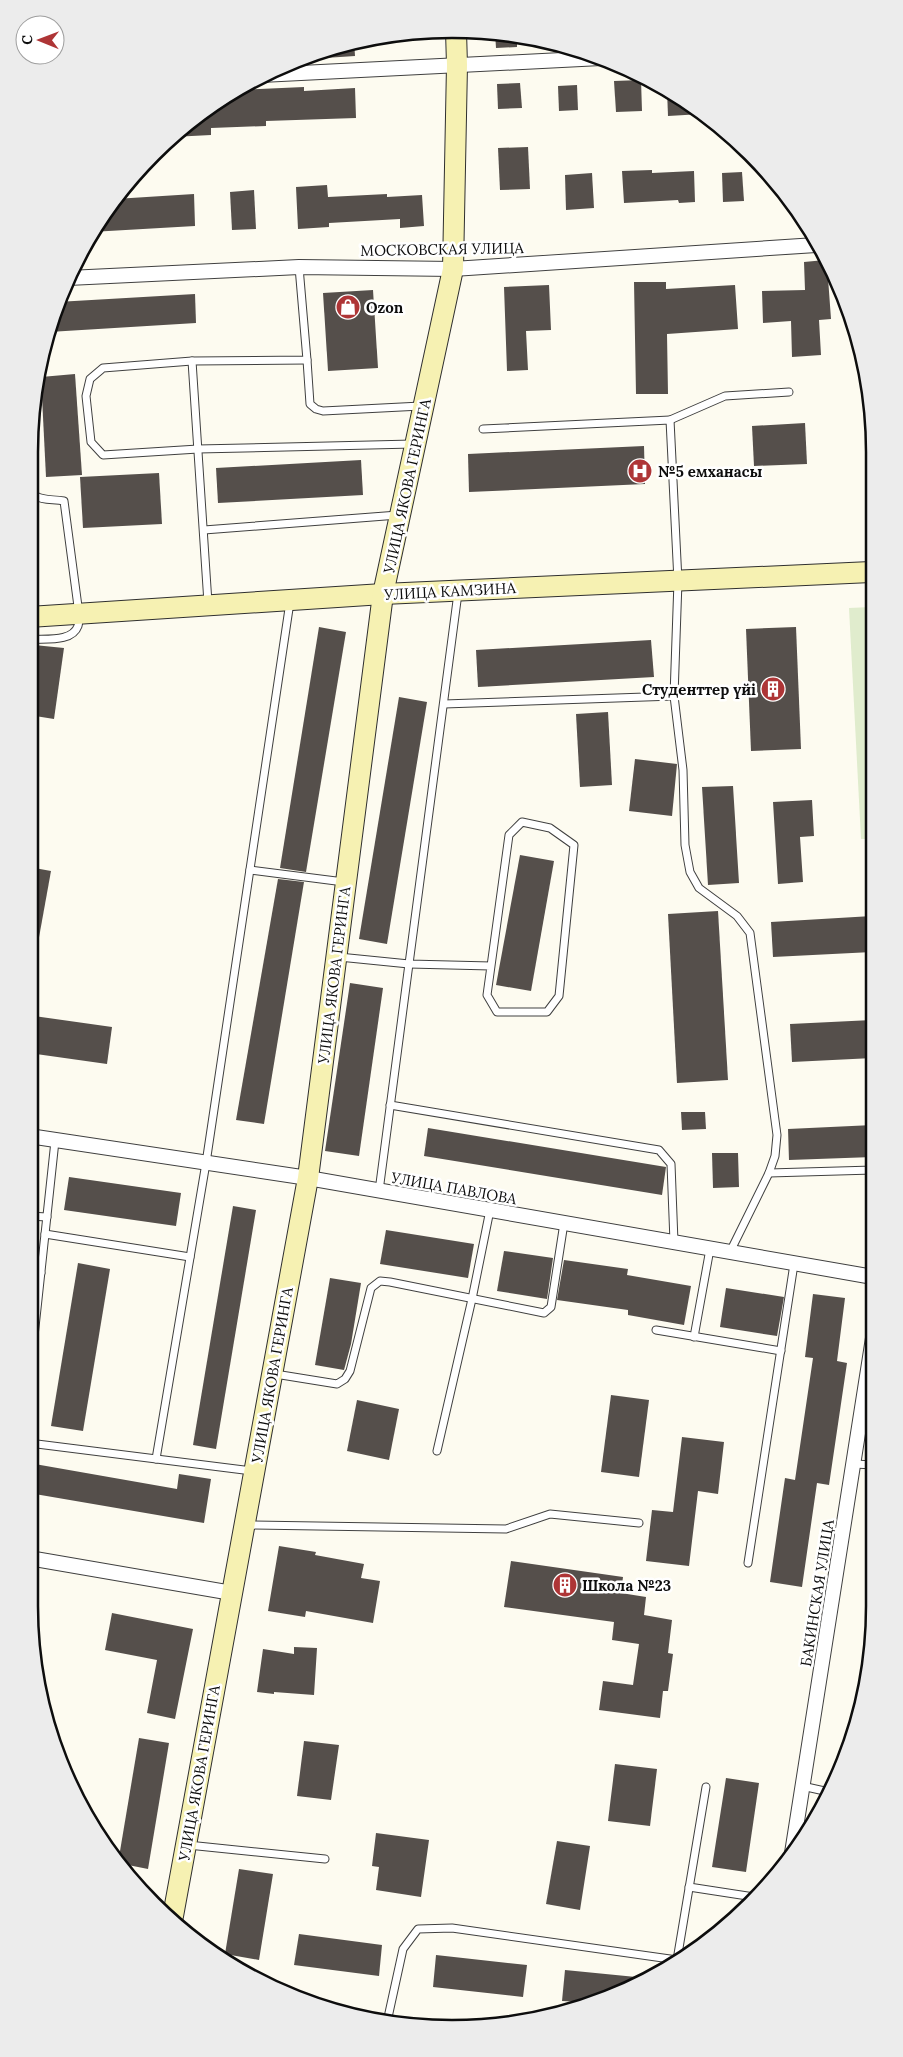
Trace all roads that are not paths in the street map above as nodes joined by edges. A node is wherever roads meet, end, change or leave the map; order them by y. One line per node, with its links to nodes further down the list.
1 (456, 38): 3 (street, УЛИЦА ЯКОВА ГЕРИНГА)
2 (584, 59): 3 (street)
3 (457, 65): 4 (street); 7 (street, УЛИЦА ЯКОВА ГЕРИНГА)
4 (284, 73)
5 (810, 245): 7 (street, МОСКОВСКАЯ УЛИЦА)
6 (299, 267): 7 (street, МОСКОВСКАЯ УЛИЦА); 8 (street, МОСКОВСКАЯ УЛИЦА); 9 (lane)
7 (453, 268): 12 (street, УЛИЦА ЯКОВА ГЕРИНГА)
8 (76, 278)
9 (307, 360): 10 (lane); 12 (lane)
10 (192, 361): 16 (lane); 16 (lane)
11 (789, 392): 13 (lane)
12 (424, 406): 15 (street, УЛИЦА ЯКОВА ГЕРИНГА)
13 (670, 420): 14 (lane); 21 (lane)
14 (483, 429)
15 (416, 444): 16 (lane); 18 (street, УЛИЦА ЯКОВА ГЕРИНГА)
16 (198, 449): 19 (lane)
17 (38, 498): 26 (lane)
18 (401, 514): 19 (lane); 23 (street, УЛИЦА ЯКОВА ГЕРИНГА)
19 (204, 530): 25 (lane)
20 (866, 572): 21 (street, УЛИЦА КАМЗИНА)
21 (678, 581): 22 (street, УЛИЦА КАМЗИНА); 29 (lane)
22 (458, 590): 23 (street, УЛИЦА КАМЗИНА); 30 (lane)
23 (384, 594): 24 (street, УЛИЦА КАМЗИНА); 32 (street, УЛИЦА ЯКОВА ГЕРИНГА)
24 (290, 600): 25 (street, УЛИЦА КАМЗИНА); 31 (lane)
25 (208, 605): 26 (street, УЛИЦА КАМЗИНА)
26 (80, 614): 27 (street, УЛИЦА КАМЗИНА); 28 (lane)
27 (38, 616)
28 (38, 640)
29 (674, 696): 30 (lane); 41 (lane)
30 (444, 704): 34 (lane)
31 (250, 870): 32 (lane); 39 (lane)
32 (346, 883): 33 (street, УЛИЦА ЯКОВА ГЕРИНГА)
33 (336, 957): 34 (lane); 42 (street, УЛИЦА ЯКОВА ГЕРИНГА)
34 (409, 964): 35 (lane); 36 (lane)
35 (491, 966): 35 (lane)
36 (390, 1105): 43 (lane); 49 (lane)
37 (38, 1138): 38 (street, УЛИЦА ПАВЛОВА)
38 (55, 1141): 39 (street, УЛИЦА ПАВЛОВА); 46 (lane)
39 (206, 1163): 42 (street, УЛИЦА ПАВЛОВА); 52 (lane)
40 (866, 1170): 41 (lane)
41 (769, 1173): 51 (lane)
42 (308, 1178): 43 (street, УЛИЦА ПАВЛОВА); 62 (street, УЛИЦА ЯКОВА ГЕРИНГА)
43 (379, 1191): 44 (street, УЛИЦА ПАВЛОВА)
44 (490, 1210): 47 (street, УЛИЦА ПАВЛОВА); 57 (lane)
45 (38, 1216): 46 (lane)
46 (47, 1217): 48 (lane)
47 (564, 1223): 49 (street, УЛИЦА ПАВЛОВА); 57 (lane)
48 (45, 1234): 52 (lane); 55 (lane)
49 (674, 1242): 50 (street, УЛИЦА ПАВЛОВА)
50 (710, 1249): 51 (street, УЛИЦА ПАВЛОВА); 60 (lane)
51 (730, 1252): 53 (street, УЛИЦА ПАВЛОВА)
52 (190, 1257): 66 (lane)
53 (794, 1264): 56 (street, УЛИЦА ПАВЛОВА); 61 (lane)
54 (38, 1273): 55 (lane)
55 (41, 1273): 58 (lane)
56 (866, 1276)
57 (472, 1299): 62 (lane); 65 (lane)
58 (38, 1300)
59 (656, 1330): 60 (lane)
60 (694, 1337): 61 (lane)
61 (781, 1351): 73 (lane)
62 (272, 1374): 69 (street, УЛИЦА ЯКОВА ГЕРИНГА)
63 (866, 1388): 67 (street, БАКИНСКАЯ УЛИЦА)
64 (38, 1444): 66 (lane)
65 (437, 1451)
66 (156, 1459): 69 (lane)
67 (854, 1464): 68 (lane); 75 (street, БАКИНСКАЯ УЛИЦА)
68 (866, 1465)
69 (254, 1472): 70 (street, УЛИЦА ЯКОВА ГЕРИНГА)
70 (244, 1524): 71 (lane); 74 (street, УЛИЦА ЯКОВА ГЕРИНГА)
71 (639, 1524)
72 (38, 1560): 74 (street)
73 (748, 1563)
74 (232, 1593): 79 (street, УЛИЦА ЯКОВА ГЕРИНГА)
75 (802, 1786): 77 (lane); 78 (street, БАКИНСКАЯ УЛИЦА)
76 (706, 1787): 81 (lane)
77 (822, 1790)
78 (794, 1839)
79 (186, 1845): 80 (lane); 83 (street, УЛИЦА ЯКОВА ГЕРИНГА)
80 (325, 1859)
81 (689, 1887): 82 (lane); 84 (lane)
82 (746, 1896)
83 (174, 1912)
84 (678, 1952)
85 (667, 1959): 86 (lane)
86 (389, 2015)

